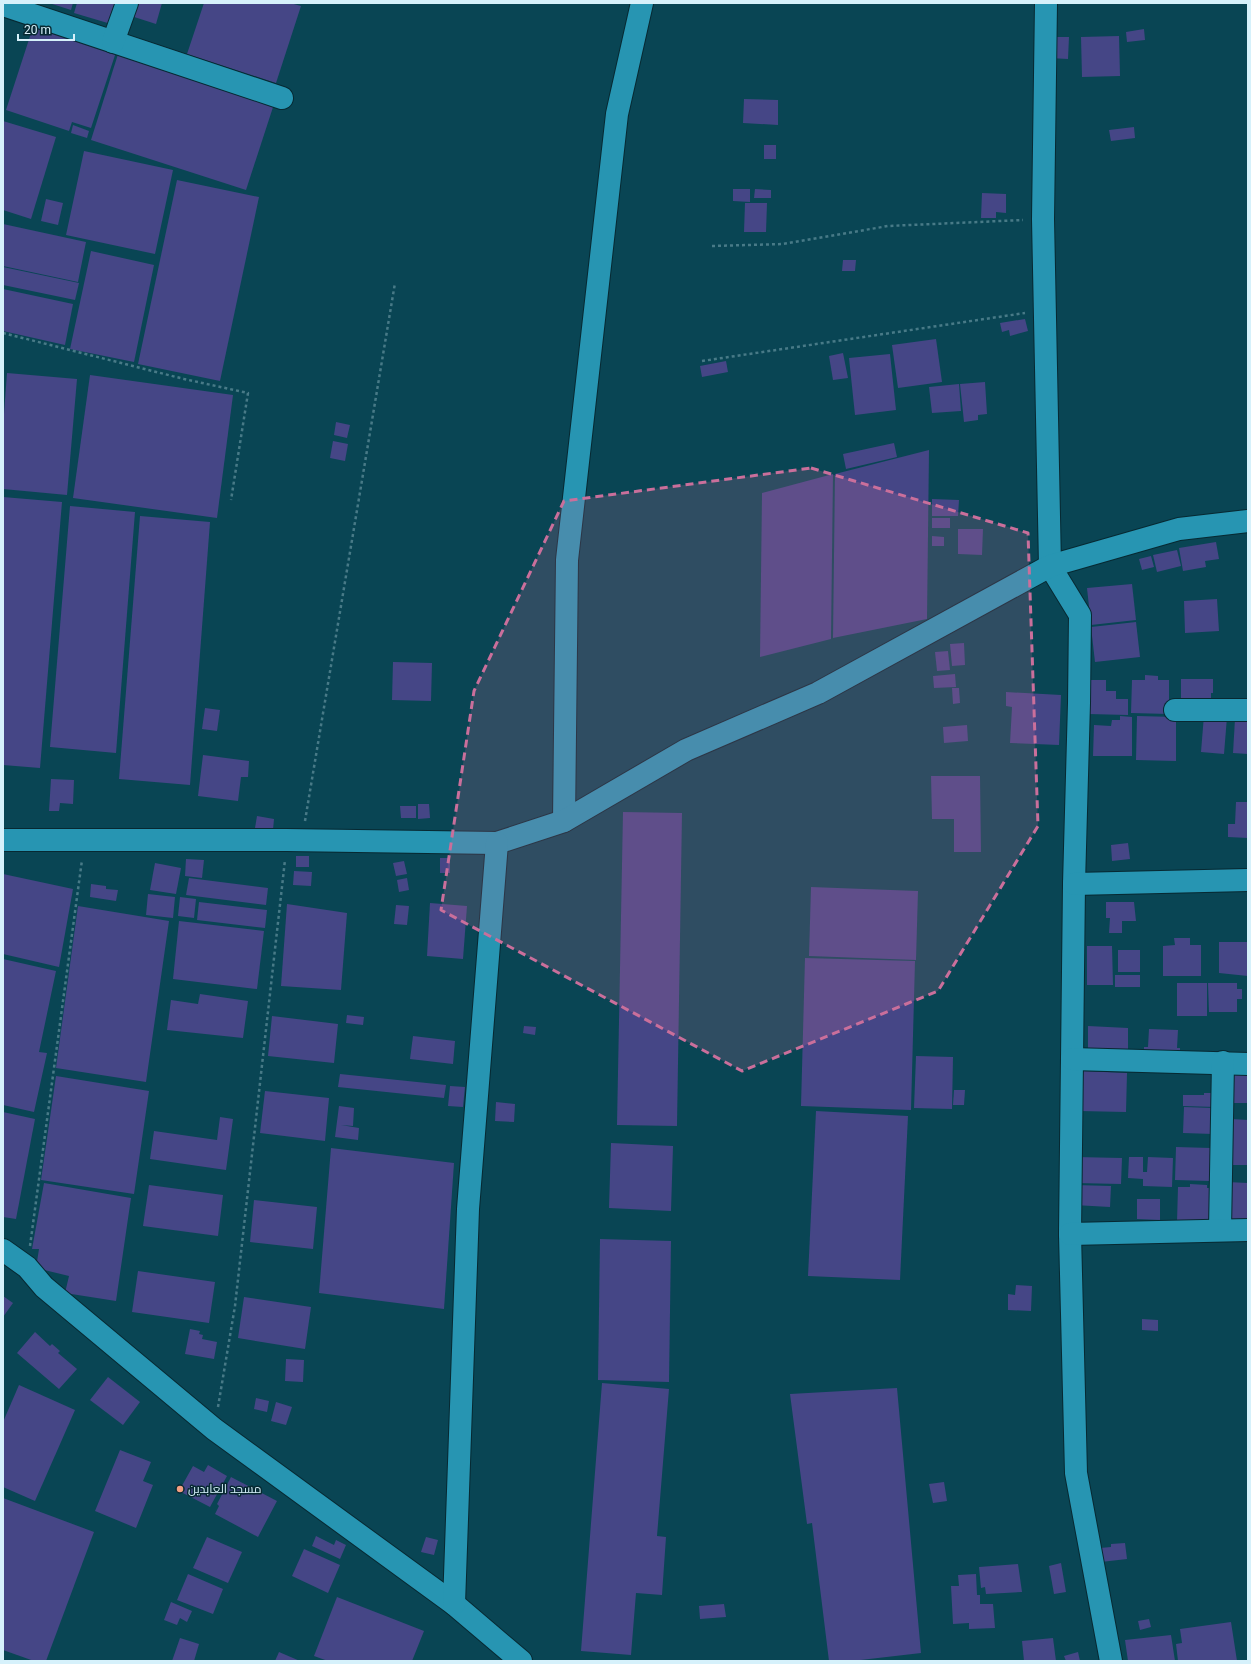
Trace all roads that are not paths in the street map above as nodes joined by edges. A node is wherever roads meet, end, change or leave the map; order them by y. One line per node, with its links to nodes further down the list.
1 (127, 3): 5 (street)
2 (642, 3): 11 (street)
3 (1046, 3): 8 (street)
4 (3, 5): 5 (street)
5 (113, 42): 6 (street)
6 (282, 98)
7 (1248, 521): 8 (street)
8 (1050, 566): 11 (street); 15 (street)
9 (1175, 710): 10 (street)
10 (1248, 710)
11 (564, 821): 13 (street)
12 (3, 840): 13 (street)
13 (497, 843): 23 (street)
14 (1248, 880): 15 (street)
15 (1074, 884): 16 (street)
16 (1072, 1059): 17 (street); 21 (street)
17 (1223, 1062): 18 (street); 19 (street)
18 (1248, 1064)
19 (1220, 1230): 20 (street); 21 (street)
20 (1248, 1230)
21 (1070, 1234): 25 (street)
22 (3, 1250): 23 (street)
23 (454, 1604): 24 (street)
24 (521, 1661)
25 (1112, 1661)

